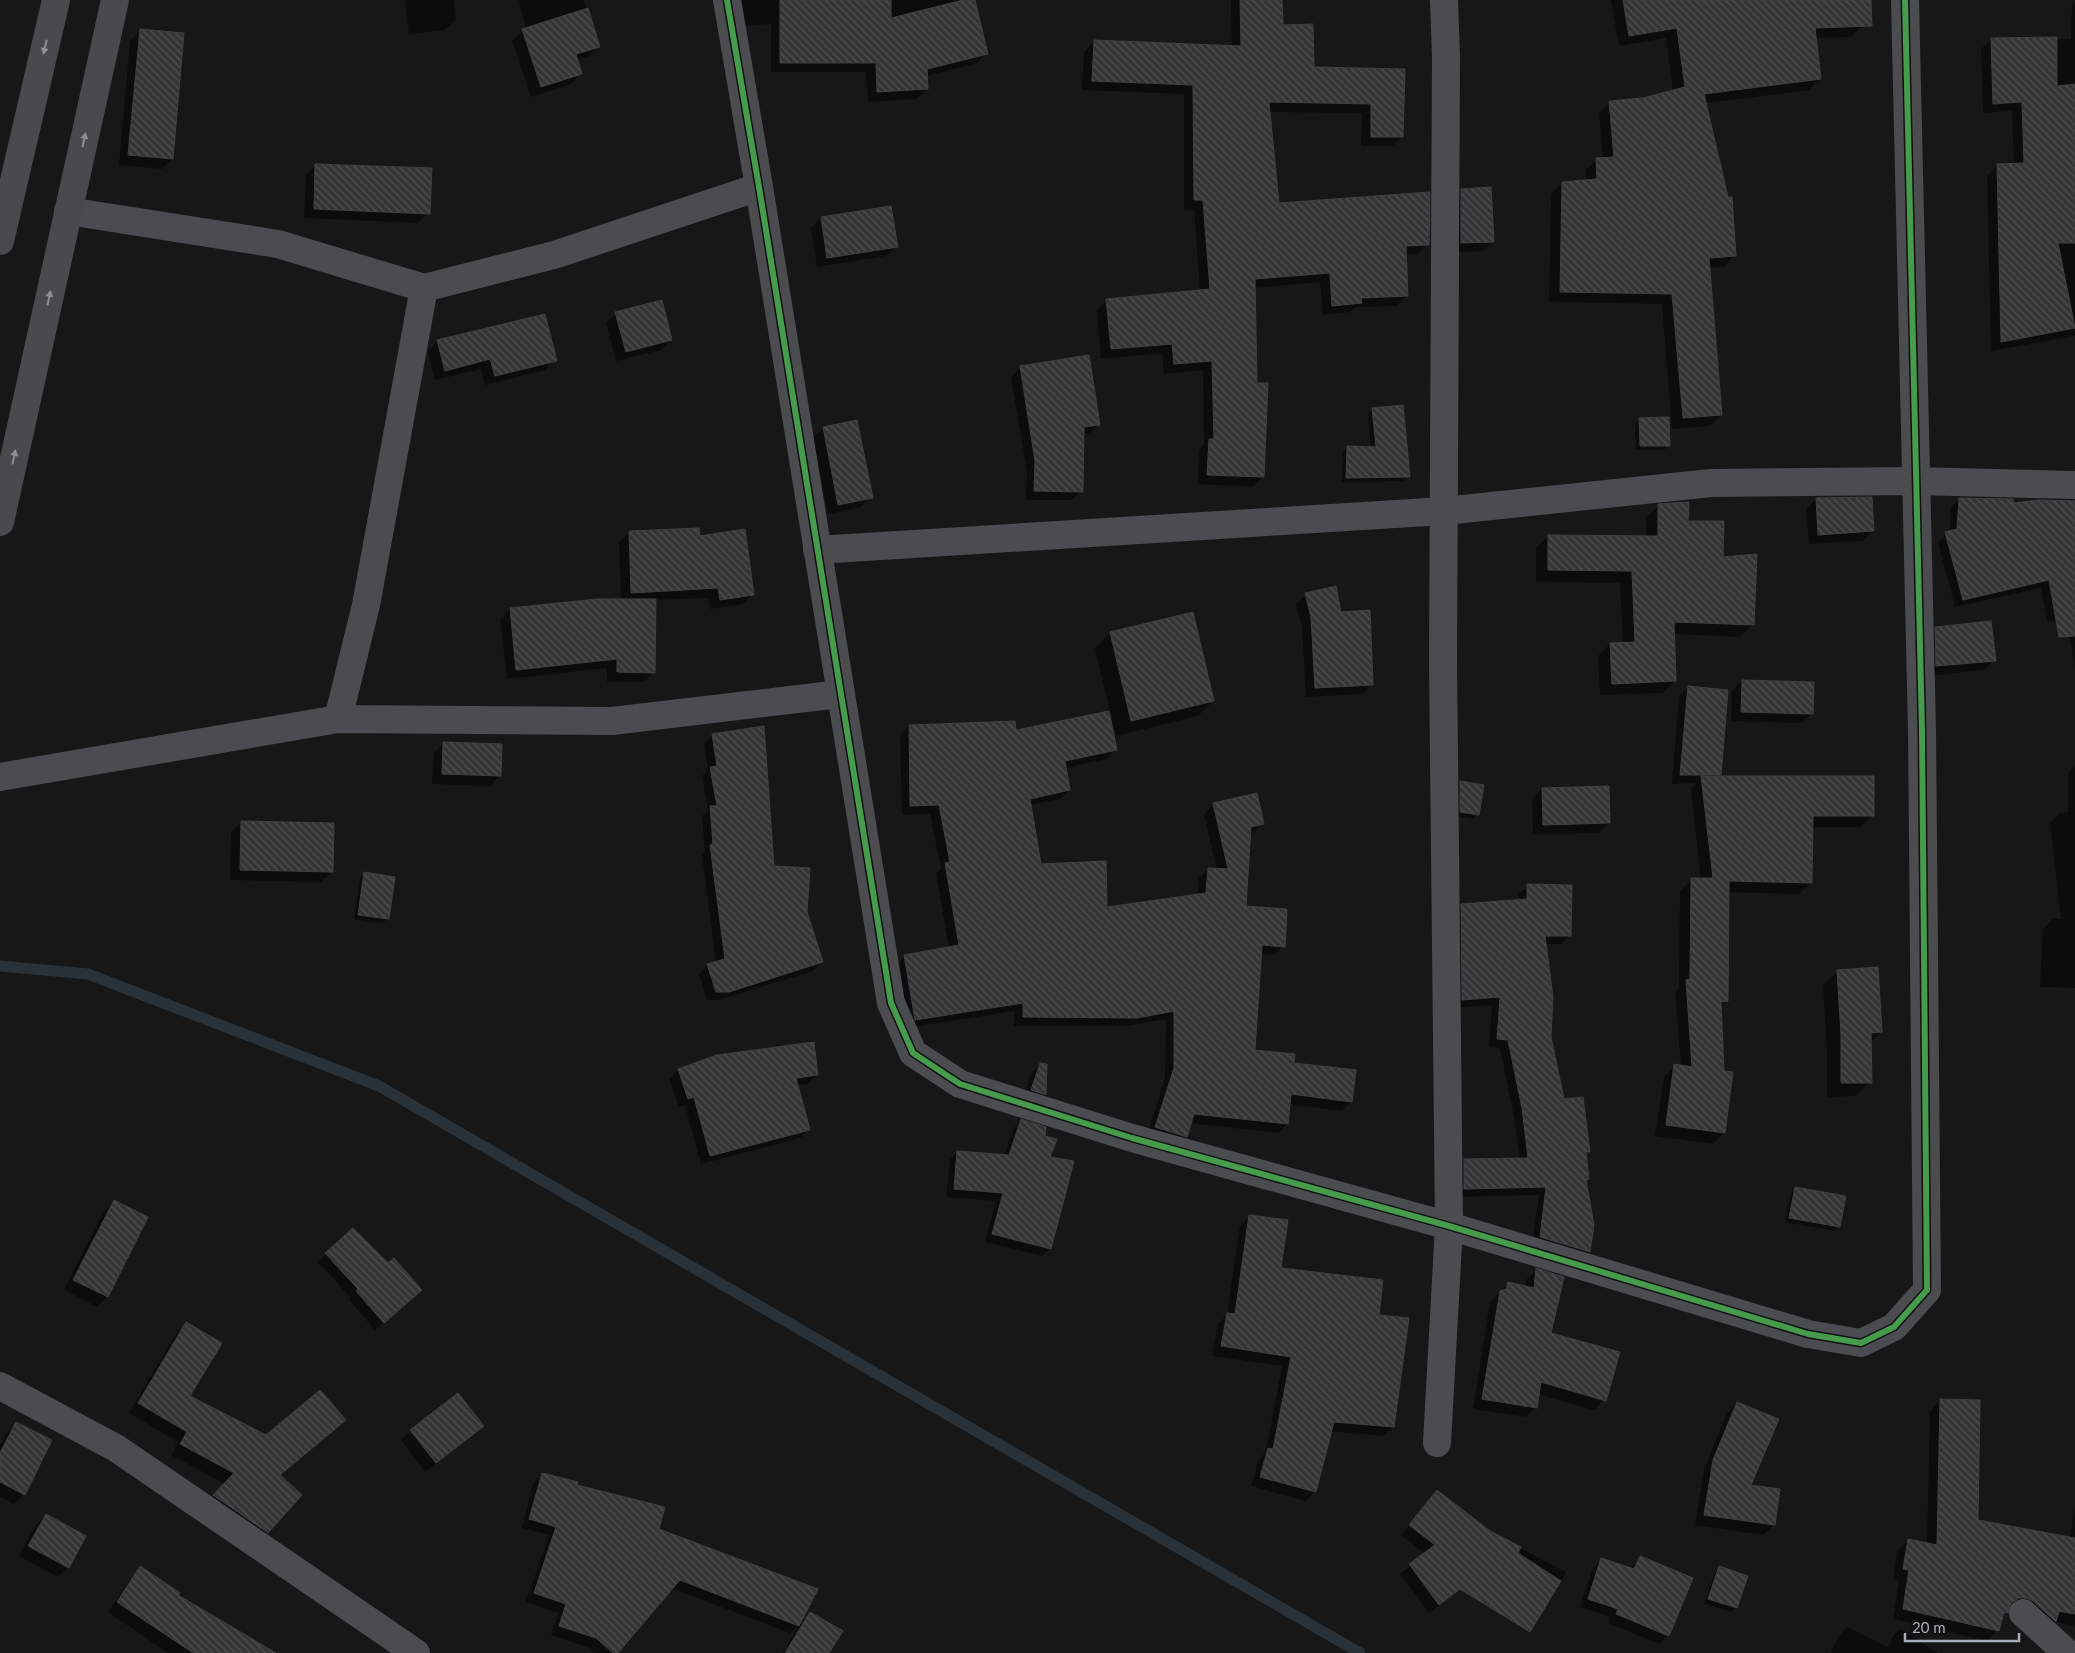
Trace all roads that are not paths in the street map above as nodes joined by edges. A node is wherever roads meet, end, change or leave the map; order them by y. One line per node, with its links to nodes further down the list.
1 (56, 0): 8 (main road, one-way to 8)
2 (115, 0): 7 (main road, one-way to 2)
3 (728, 0): 6 (street)
4 (1444, 0): 12 (street)
5 (1905, 0): 10 (street)
6 (760, 187): 9 (street); 14 (street)
7 (68, 211): 9 (street); 13 (main road, one-way to 7)
8 (0, 241)
9 (424, 288): 16 (street)
10 (1915, 481): 11 (street); 12 (street); 18 (street)
11 (2075, 485)
12 (1444, 511): 14 (street); 18 (street)
13 (0, 522)
14 (816, 550): 15 (street)
15 (840, 694): 16 (street); 18 (street)
16 (338, 719): 17 (street)
17 (0, 777)
18 (1449, 1226): 20 (street)
19 (0, 1386): 22 (street)
20 (1437, 1443)
21 (2023, 1613): 23 (street)
22 (416, 1653)
23 (2067, 1653)

